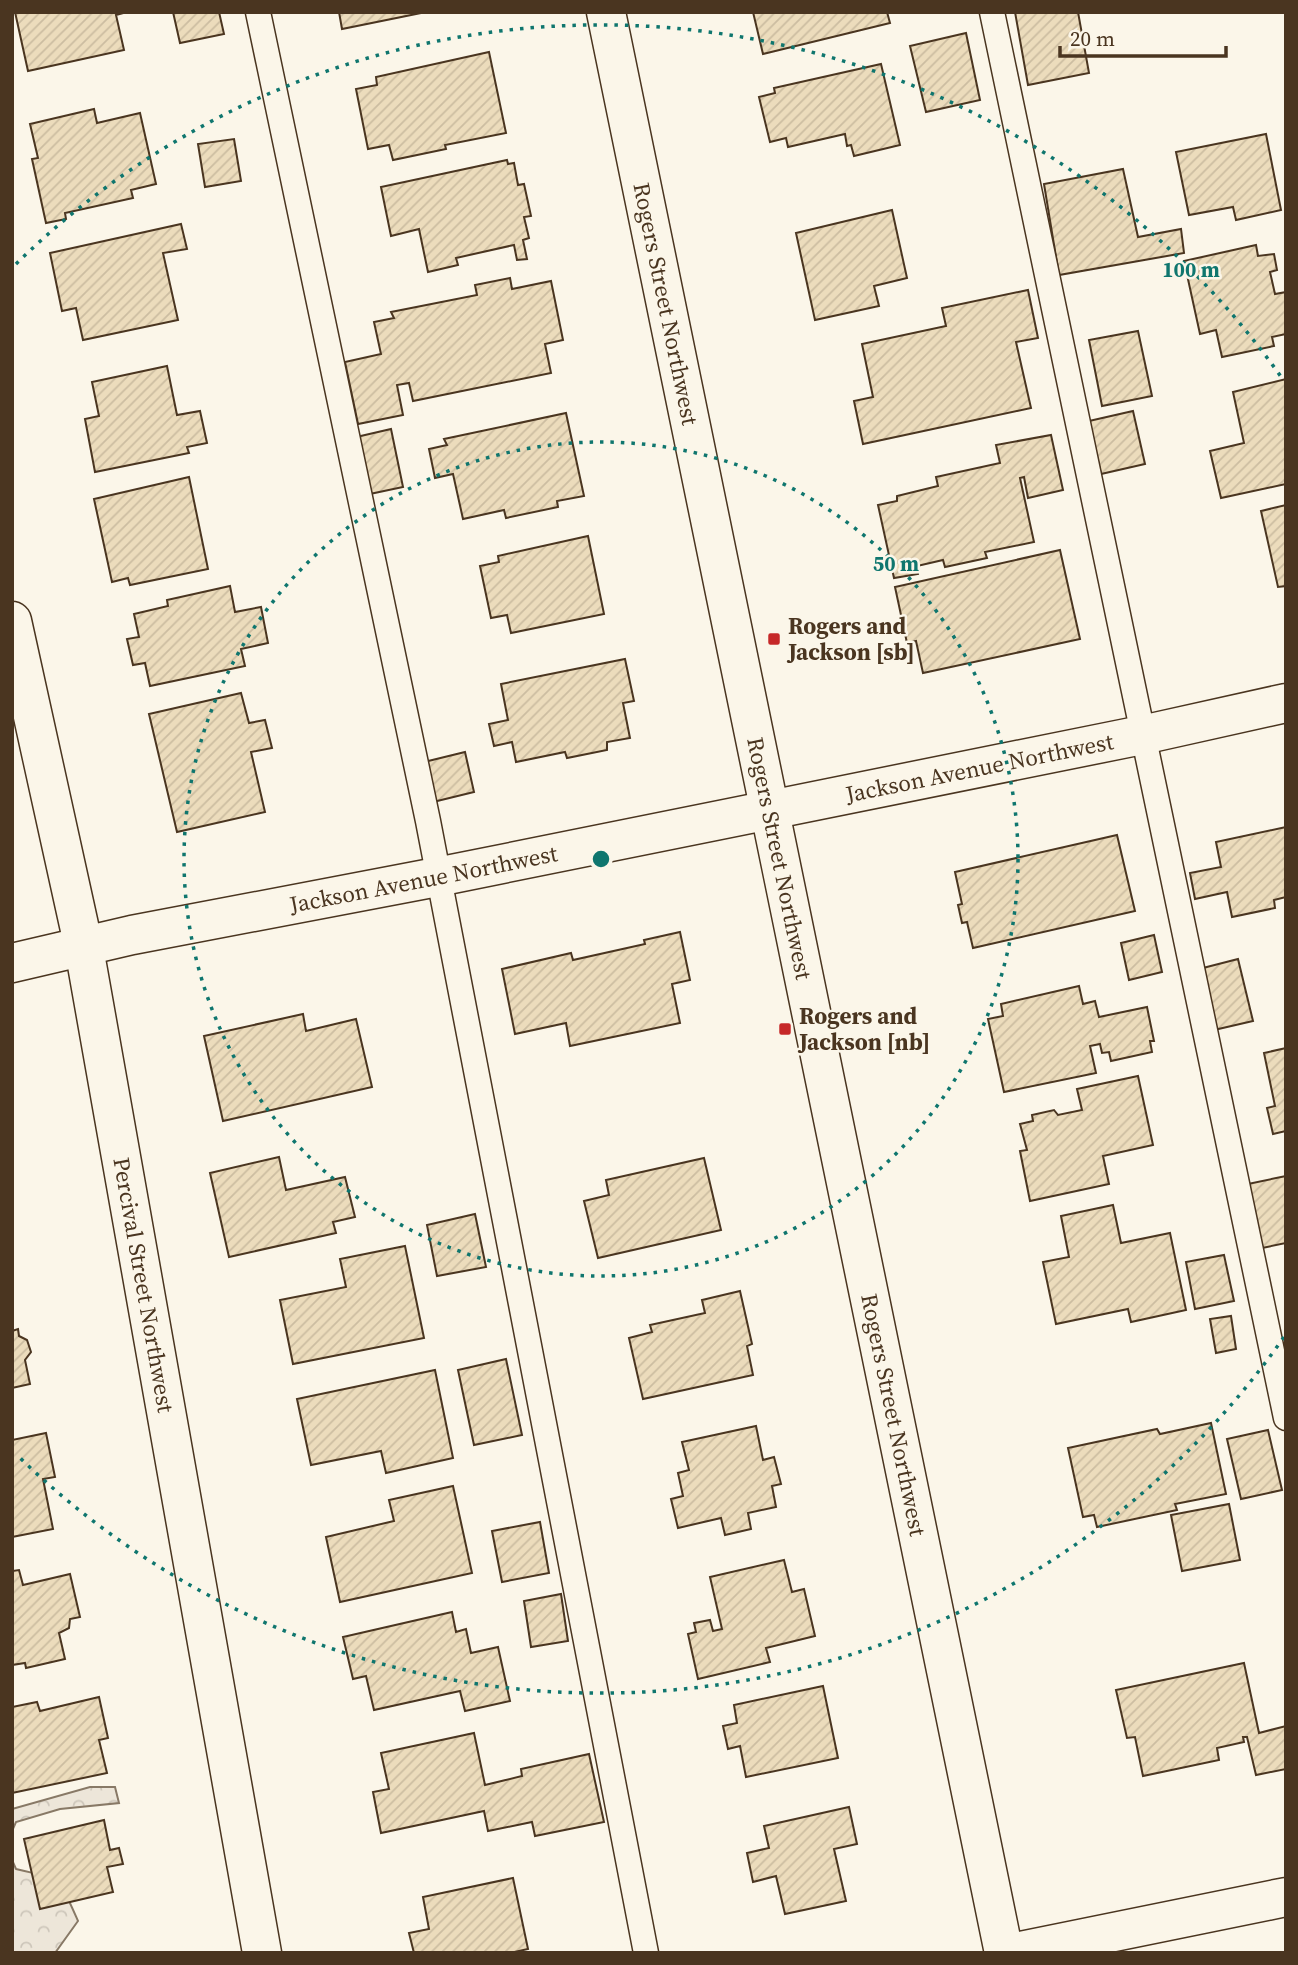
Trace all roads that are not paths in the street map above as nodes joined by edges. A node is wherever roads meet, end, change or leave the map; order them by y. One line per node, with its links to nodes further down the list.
1 (257, 12): 8 (lane)
2 (606, 12): 7 (street, Rogers Street Northwest)
3 (992, 12): 6 (lane)
4 (12, 621): 9 (street, Percival Street Northwest)
5 (1286, 703): 6 (street, Jackson Avenue Northwest)
6 (1142, 735): 7 (street, Jackson Avenue Northwest); 11 (lane)
7 (770, 808): 8 (street, Jackson Avenue Northwest); 16 (street, Rogers Street Northwest)
8 (438, 877): 9 (street, Jackson Avenue Northwest); 15 (lane)
9 (85, 948): 10 (street, Jackson Avenue Northwest); 14 (street, Percival Street Northwest)
10 (12, 964)
11 (1286, 1418)
12 (1286, 1897): 13 (street)
13 (1104, 1944): 17 (street)
14 (262, 1953)
15 (646, 1953)
16 (1004, 1953)
17 (1011, 1953)

